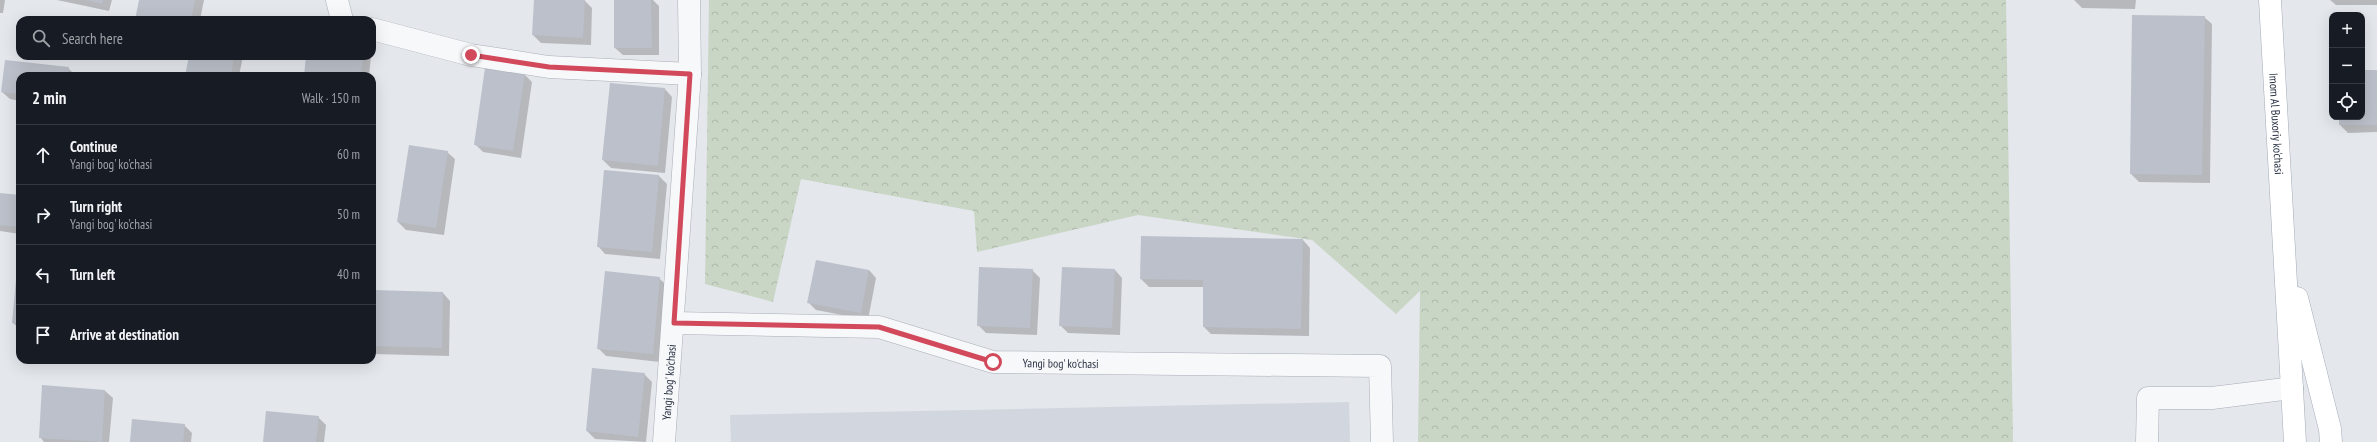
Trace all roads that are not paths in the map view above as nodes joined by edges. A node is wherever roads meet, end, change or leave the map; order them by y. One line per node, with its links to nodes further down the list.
1 (337, 0): 4 (street)
2 (689, 0): 6 (street, Yangi bog' ko'chasi)
3 (2270, 0): 7 (main road, Imom Al Buxoriy ko'chasi)
4 (341, 16)
5 (376, 29): 6 (street)
6 (690, 74): 8 (street, Yangi bog' ko'chasi)
7 (2284, 248): 9 (main road, Imom Al Buxoriy ko'chasi); 14 (main road, Imom Al Buxoriy ko'chasi)
8 (674, 323): 10 (street, Yangi bog' ko'chasi); 11 (street, Yangi bog' ko'chasi)
9 (2292, 388): 12 (street); 13 (main road, Imom Al Buxoriy ko'chasi)
10 (664, 442)
11 (1382, 442)
12 (2147, 442)
13 (2295, 442)
14 (2331, 442)

